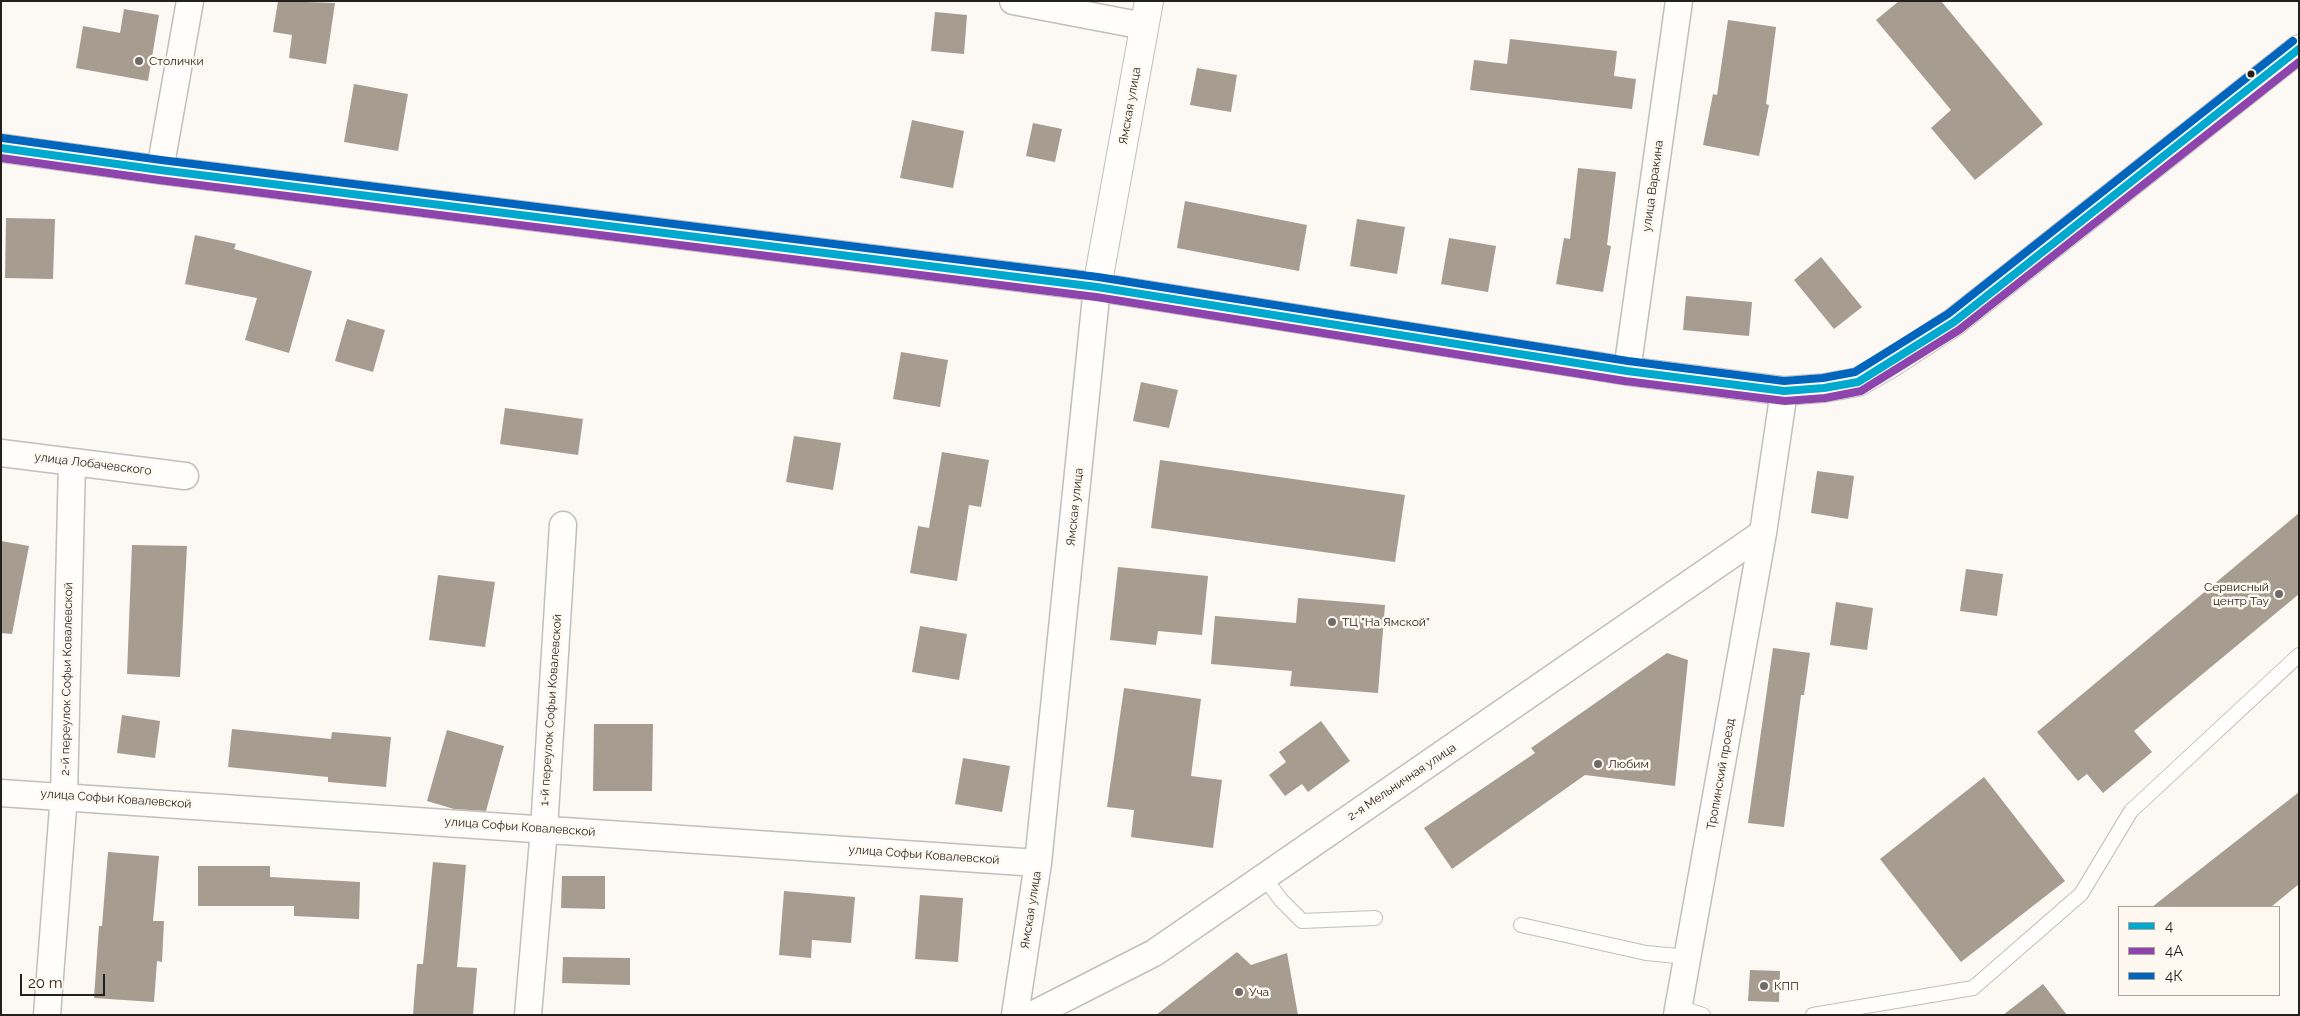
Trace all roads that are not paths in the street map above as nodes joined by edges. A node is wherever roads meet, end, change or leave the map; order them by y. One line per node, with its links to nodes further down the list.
1 (190, 1): 7 (street)
2 (1013, 1): 4 (street)
3 (1679, 1): 9 (street, улица Варакина)
4 (1147, 14): 8 (street, Ямская улица)
5 (2299, 49): 10 (street)
6 (1, 148): 7 (street)
7 (160, 170): 8 (street)
8 (1097, 287): 9 (street); 20 (street, Ямская улица)
9 (1628, 370): 10 (street)
10 (1784, 390): 15 (street, Тропинский проезд)
11 (1, 453): 12 (street, улица Лобачевского)
12 (72, 462): 13 (street, улица Лобачевского); 18 (street, 2-й переулок Софьи Ковалевской)
13 (185, 476)
14 (563, 525): 19 (street, 1-й переулок Софьи Ковалевской)
15 (1763, 533): 21 (street, 2-я Мельничная улица); 24 (street, Тропинский проезд)
16 (2299, 655): 30 (lane)
17 (1, 793): 18 (street, улица Софьи Ковалевской)
18 (64, 796): 19 (street, улица Софьи Ковалевской); 26 (street, 2-й переулок Софьи Ковалевской)
19 (544, 829): 20 (street, улица Софьи Ковалевской); 27 (street, 1-й переулок Софьи Ковалевской)
20 (1038, 863): 28 (street, Ямская улица)
21 (1264, 876): 22 (lane); 29 (street, 2-я Мельничная улица)
22 (1375, 918)
23 (1521, 925): 24 (lane)
24 (1688, 957): 25 (street, Тропинский проезд)
25 (1686, 1012)
26 (47, 1015)
27 (528, 1015)
28 (1015, 1015)
29 (1032, 1015)
30 (1813, 1015)

